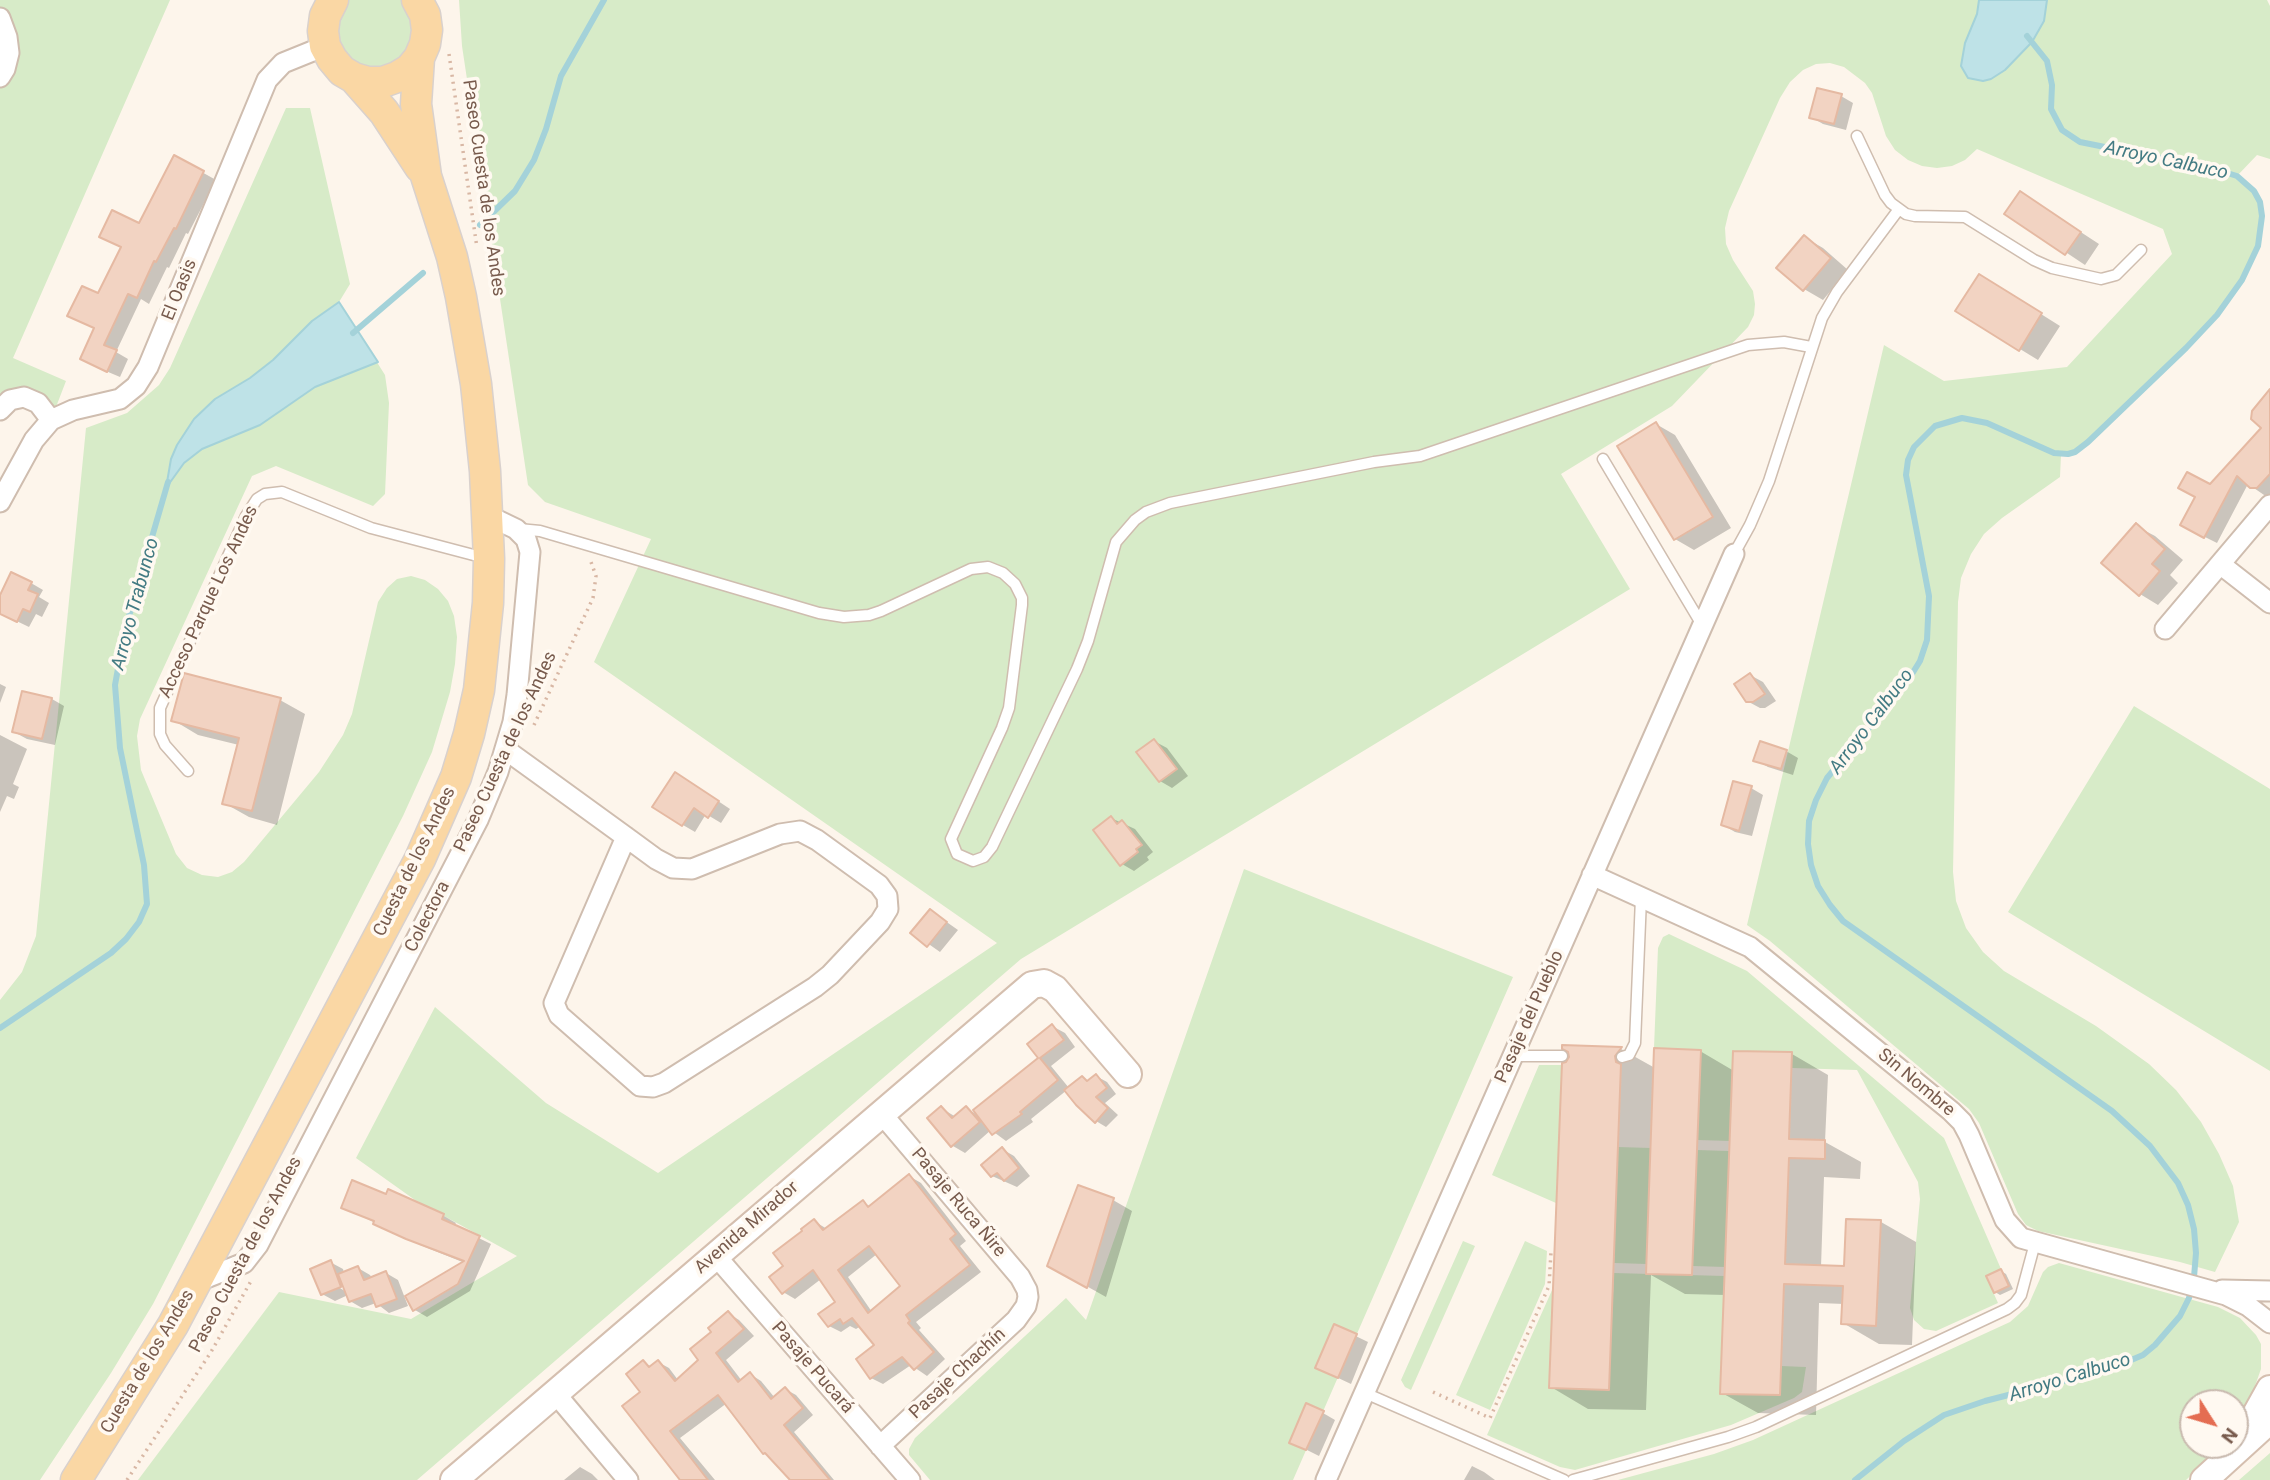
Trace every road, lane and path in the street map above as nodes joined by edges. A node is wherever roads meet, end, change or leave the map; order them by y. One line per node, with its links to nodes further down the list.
1 (333, 0): 4 (main road)
2 (418, 1): 6 (main road, Cuesta de los Andes)
3 (0, 18): 7 (street)
4 (325, 46): 8 (main road, Cuesta de los Andes); 16 (street, El Oasis)
5 (449, 52): 13 (path, Paseo Cuesta de los Andes)
6 (419, 58): 8 (main road); 10 (main road, Cuesta de los Andes)
7 (0, 77)
8 (354, 78): 10 (main road, Cuesta de los Andes)
9 (1857, 136): 11 (lane)
10 (426, 176): 20 (main road, Cuesta de los Andes)
11 (1899, 209): 12 (lane); 14 (lane)
12 (2141, 250)
13 (478, 252)
14 (1811, 347): 22 (lane); 23 (lane)
15 (0, 410): 16 (street)
16 (51, 420): 18 (street)
17 (1603, 459): 27 (lane)
18 (0, 502)
19 (2270, 505): 25 (street)
20 (487, 515): 21 (street); 24 (main road, Cuesta de los Andes)
21 (516, 529): 22 (lane); 29 (street, Colectora)
22 (571, 540): 29 (path, Paseo Cuesta de los Andes)
23 (1734, 554): 27 (street, Pasaje del Pueblo)
24 (489, 559): 30 (lane, Acceso Parque Los Andes); 43 (main road, Cuesta de los Andes)
25 (2220, 564): 26 (street); 28 (street)
26 (2270, 603)
27 (1702, 625): 32 (street, Pasaje del Pueblo)
28 (2165, 629)
29 (512, 754): 31 (street); 43 (street, Colectora)
30 (188, 771)
31 (626, 837): 31 (street)
32 (1592, 876): 33 (street, Sin Nombre); 34 (street, Pasaje del Pueblo)
33 (1641, 897): 36 (lane); 39 (street, Sin Nombre)
34 (1513, 1056): 35 (lane); 51 (street, Pasaje del Pueblo)
35 (1562, 1056)
36 (1622, 1058)
37 (1128, 1074): 38 (street, Avenida Mirador)
38 (881, 1112): 41 (street, Avenida Mirador); 46 (street, Pasaje Ruca Ñire)
39 (2035, 1243): 44 (street, Sin Nombre); 62 (lane)
40 (1551, 1252): 49 (path)
41 (715, 1255): 50 (street, Avenida Mirador); 53 (street, Pasaje Pucará)
42 (250, 1281): 56 (path, Paseo Cuesta de los Andes)
43 (197, 1282): 55 (main road, Cuesta de los Andes)
44 (2210, 1290): 45 (street, Sin Nombre); 47 (street, Sin Nombre)
45 (2270, 1291)
46 (1028, 1297): 53 (street, Pasaje Chachín)
47 (2270, 1323)
48 (2270, 1389): 54 (street)
49 (1433, 1392)
50 (555, 1393): 57 (street, Avenida Mirador); 58 (street)
51 (1364, 1393): 60 (street, Pasaje del Pueblo); 61 (lane)
52 (2270, 1420): 54 (street)
53 (880, 1446): 59 (street, Pasaje Pucará)
54 (2215, 1470)
55 (76, 1480)
56 (127, 1480)
57 (454, 1480)
58 (628, 1480)
59 (910, 1480)
60 (1326, 1480)
61 (1564, 1480)
62 (1573, 1480)

